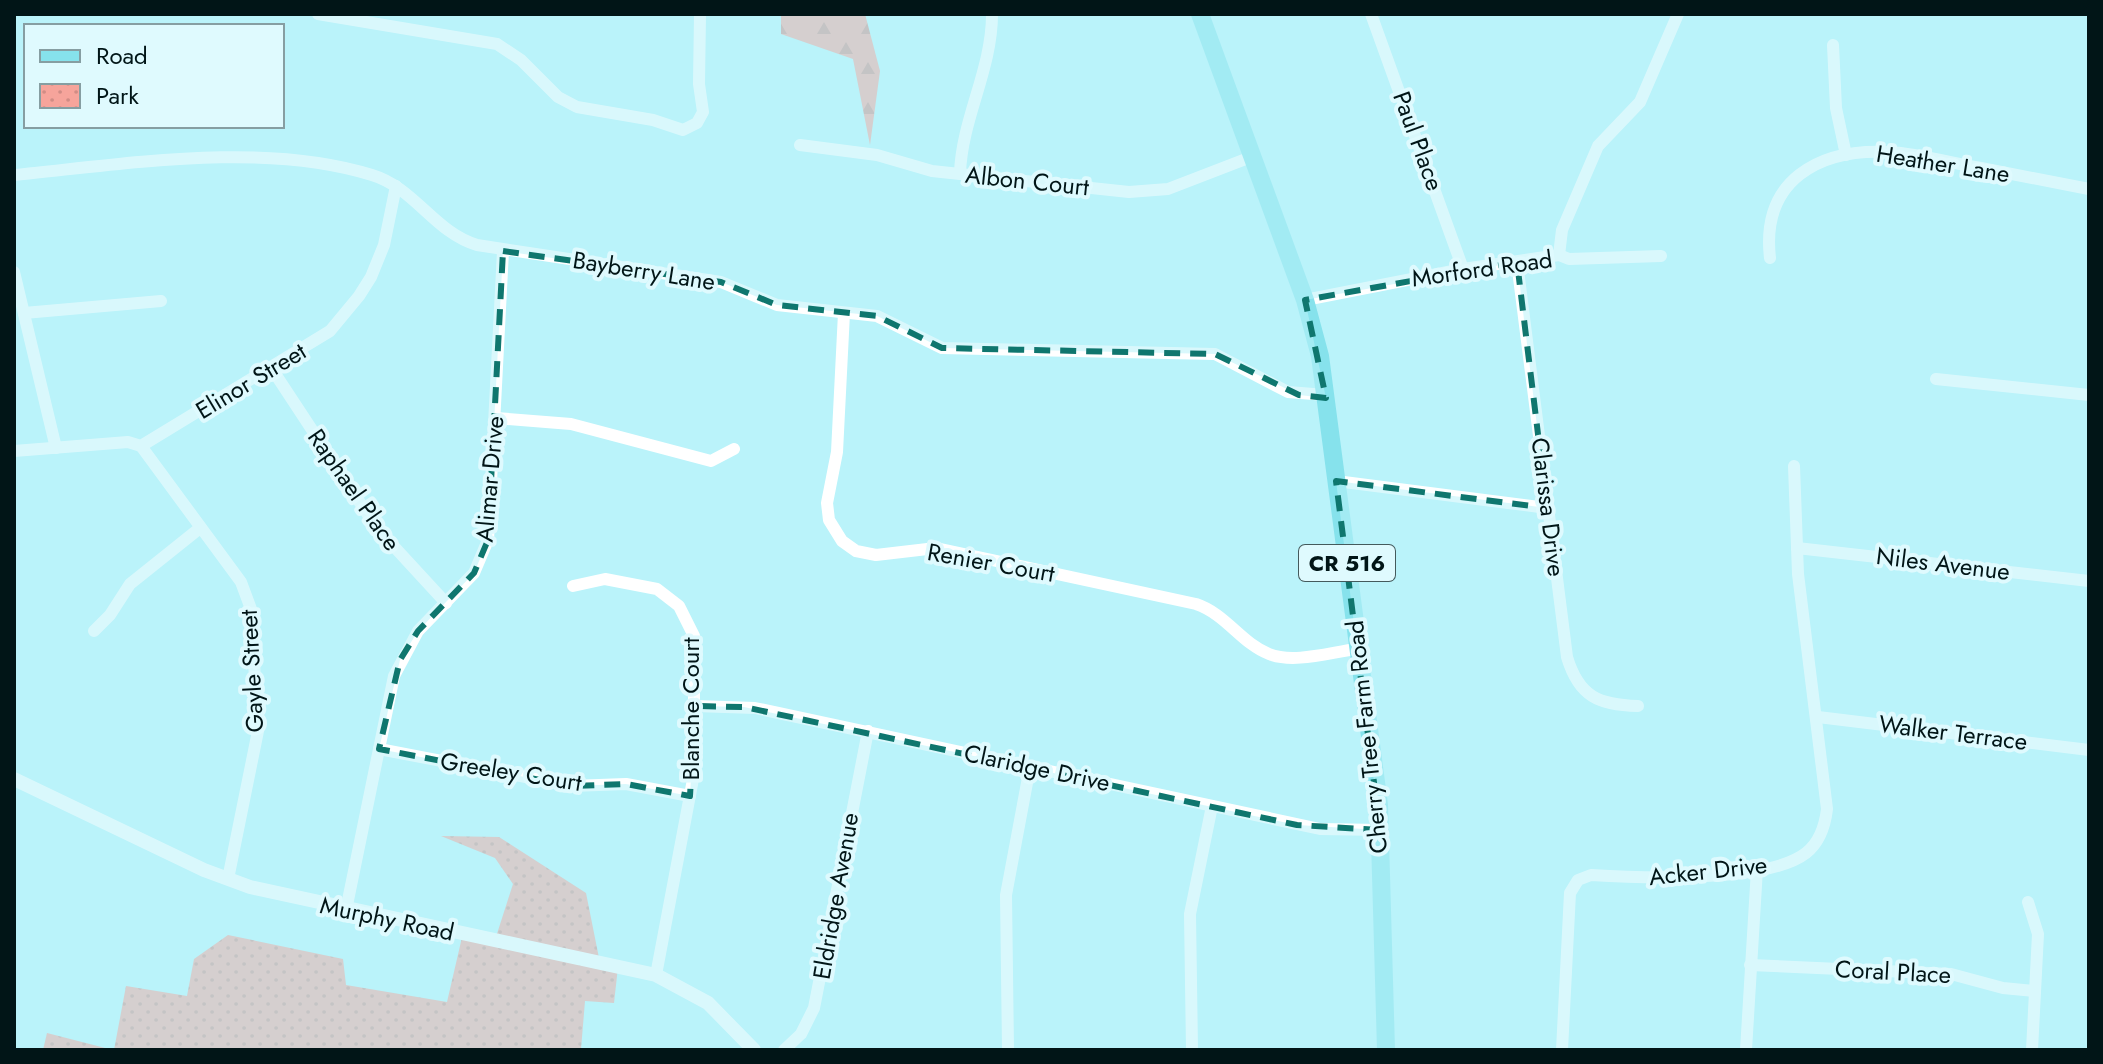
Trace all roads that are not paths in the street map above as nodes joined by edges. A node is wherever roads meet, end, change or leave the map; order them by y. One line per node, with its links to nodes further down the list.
1 (318, 14): 8 (street)
2 (417, 14): 8 (street)
3 (700, 14): 8 (street)
4 (992, 14): 13 (street)
5 (1200, 14): 12 (main road, Cherry Tree Farm Road / CR 516)
6 (1371, 14): 22 (street, Paul Place)
7 (1672, 15): 18 (street)
8 (418, 29)
9 (1833, 45): 11 (street)
10 (800, 145): 13 (street, Albon Court)
11 (1846, 155): 16 (street, Heather Lane); 20 (street, Heather Lane)
12 (1251, 157): 13 (street, Albon Court); 24 (main road, Cherry Tree Farm Road / CR 516)
13 (960, 173)
14 (14, 175): 15 (street, Bayberry Lane)
15 (396, 186): 17 (street, Bayberry Lane); 28 (street, Elinor Street)
16 (2089, 189)
17 (503, 251): 27 (street, Bayberry Lane); 32 (street, Alimar Drive)
18 (1559, 255): 19 (street, Morford Road); 21 (street, Morford Road)
19 (1661, 256)
20 (1770, 258)
21 (1517, 262): 22 (street, Morford Road); 39 (street, Clarissa Drive)
22 (1463, 269): 24 (street, Morford Road)
23 (14, 272): 26 (street)
24 (1305, 300): 30 (main road, Cherry Tree Farm Road / CR 516)
25 (161, 301): 26 (street)
26 (24, 313): 34 (street)
27 (844, 313): 30 (street, Bayberry Lane); 46 (street, Renier Court)
28 (272, 369): 33 (street, Elinor Street); 44 (street, Raphael Place)
29 (1936, 379): 31 (street)
30 (1326, 395): 38 (main road, Cherry Tree Farm Road / CR 516)
31 (2089, 395)
32 (496, 418): 35 (street); 44 (street, Alimar Drive)
33 (141, 446): 34 (street); 40 (street, Gayle Street)
34 (56, 448): 36 (street)
35 (734, 449)
36 (14, 451)
37 (1794, 466): 41 (street, Acker Drive)
38 (1336, 481): 39 (street); 46 (main road, Cherry Tree Farm Road / CR 516)
39 (1547, 508): 48 (street, Clarissa Drive)
40 (200, 528): 45 (street); 59 (street, Gayle Street)
41 (1797, 548): 42 (street, Niles Avenue); 49 (street, Acker Drive)
42 (2089, 581)
43 (573, 586): 47 (street, Blanche Court)
44 (446, 603): 51 (street, Alimar Drive)
45 (94, 631)
46 (1357, 649): 57 (main road, Cherry Tree Farm Road / CR 516)
47 (695, 706): 50 (street, Claridge Drive); 55 (street, Blanche Court)
48 (1638, 706)
49 (1818, 717): 52 (street, Walker Terrace); 58 (street, Acker Drive)
50 (868, 731): 53 (street, Claridge Drive); 66 (street, Eldridge Avenue)
51 (379, 749): 55 (street, Greeley Court); 61 (street, Alimar Drive)
52 (2089, 750)
53 (1030, 767): 56 (street, Claridge Drive); 67 (street)
54 (14, 779): 59 (street, Murphy Road)
55 (690, 796): 63 (street, Blanche Court)
56 (1212, 806): 57 (street, Claridge Drive); 68 (street)
57 (1380, 830): 69 (main road, Cherry Tree Farm Road / CR 516)
58 (1757, 869): 62 (street); 70 (street, Acker Drive)
59 (228, 879): 61 (street, Murphy Road)
60 (2028, 902): 64 (street)
61 (346, 910): 63 (street, Murphy Road)
62 (1750, 965): 64 (street, Coral Place); 71 (street)
63 (656, 975): 65 (street, Murphy Road)
64 (2035, 991): 72 (street)
65 (754, 1050)
66 (784, 1050)
67 (1008, 1050)
68 (1192, 1050)
69 (1386, 1050)
70 (1562, 1050)
71 (1746, 1050)
72 (2032, 1050)

